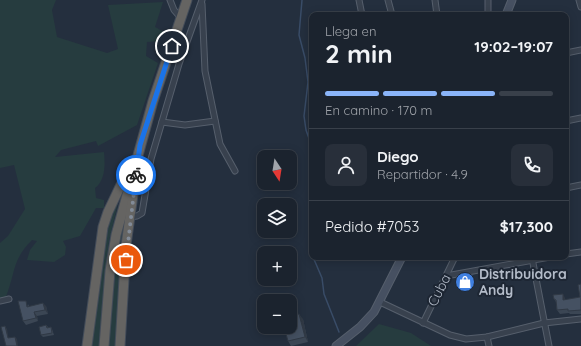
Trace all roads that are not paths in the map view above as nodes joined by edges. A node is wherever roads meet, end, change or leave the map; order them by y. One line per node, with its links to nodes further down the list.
1 (170, 0): 16 (street)
2 (187, 0): 16 (highway)
3 (359, 0): 11 (street)
4 (388, 0): 12 (street)
5 (435, 0): 13 (street)
6 (488, 0): 14 (street)
7 (512, 0): 15 (main road)
8 (579, 0): 10 (street)
9 (202, 1): 21 (street); 22 (street)
10 (581, 7)
11 (361, 12)
12 (391, 12)
13 (437, 12)
14 (488, 12)
15 (507, 12)
16 (181, 18): 23 (highway)
17 (581, 50): 18 (street)
18 (569, 52)
19 (581, 118): 20 (street)
20 (569, 120)
21 (215, 121): 22 (street); 24 (street)
22 (162, 122): 27 (street)
23 (140, 145): 27 (highway); 42 (highway); 43 (highway)
24 (235, 170)
25 (581, 185): 26 (street)
26 (569, 187)
27 (130, 217): 44 (highway)
28 (581, 252): 29 (street)
29 (569, 254)
30 (401, 260): 37 (main road)
31 (454, 260): 34 (street, Cuba)
32 (522, 260): 34 (street)
33 (532, 260): 40 (street)
34 (446, 276): 39 (street, Cuba)
35 (9, 299): 36 (street)
36 (0, 301)
37 (380, 302): 39 (street); 45 (main road)
38 (581, 319): 40 (street)
39 (423, 323): 41 (street)
40 (544, 323): 41 (street); 47 (street)
41 (486, 337): 46 (street)
42 (87, 346)
43 (104, 346)
44 (120, 346)
45 (336, 346)
46 (489, 346)
47 (549, 346)

